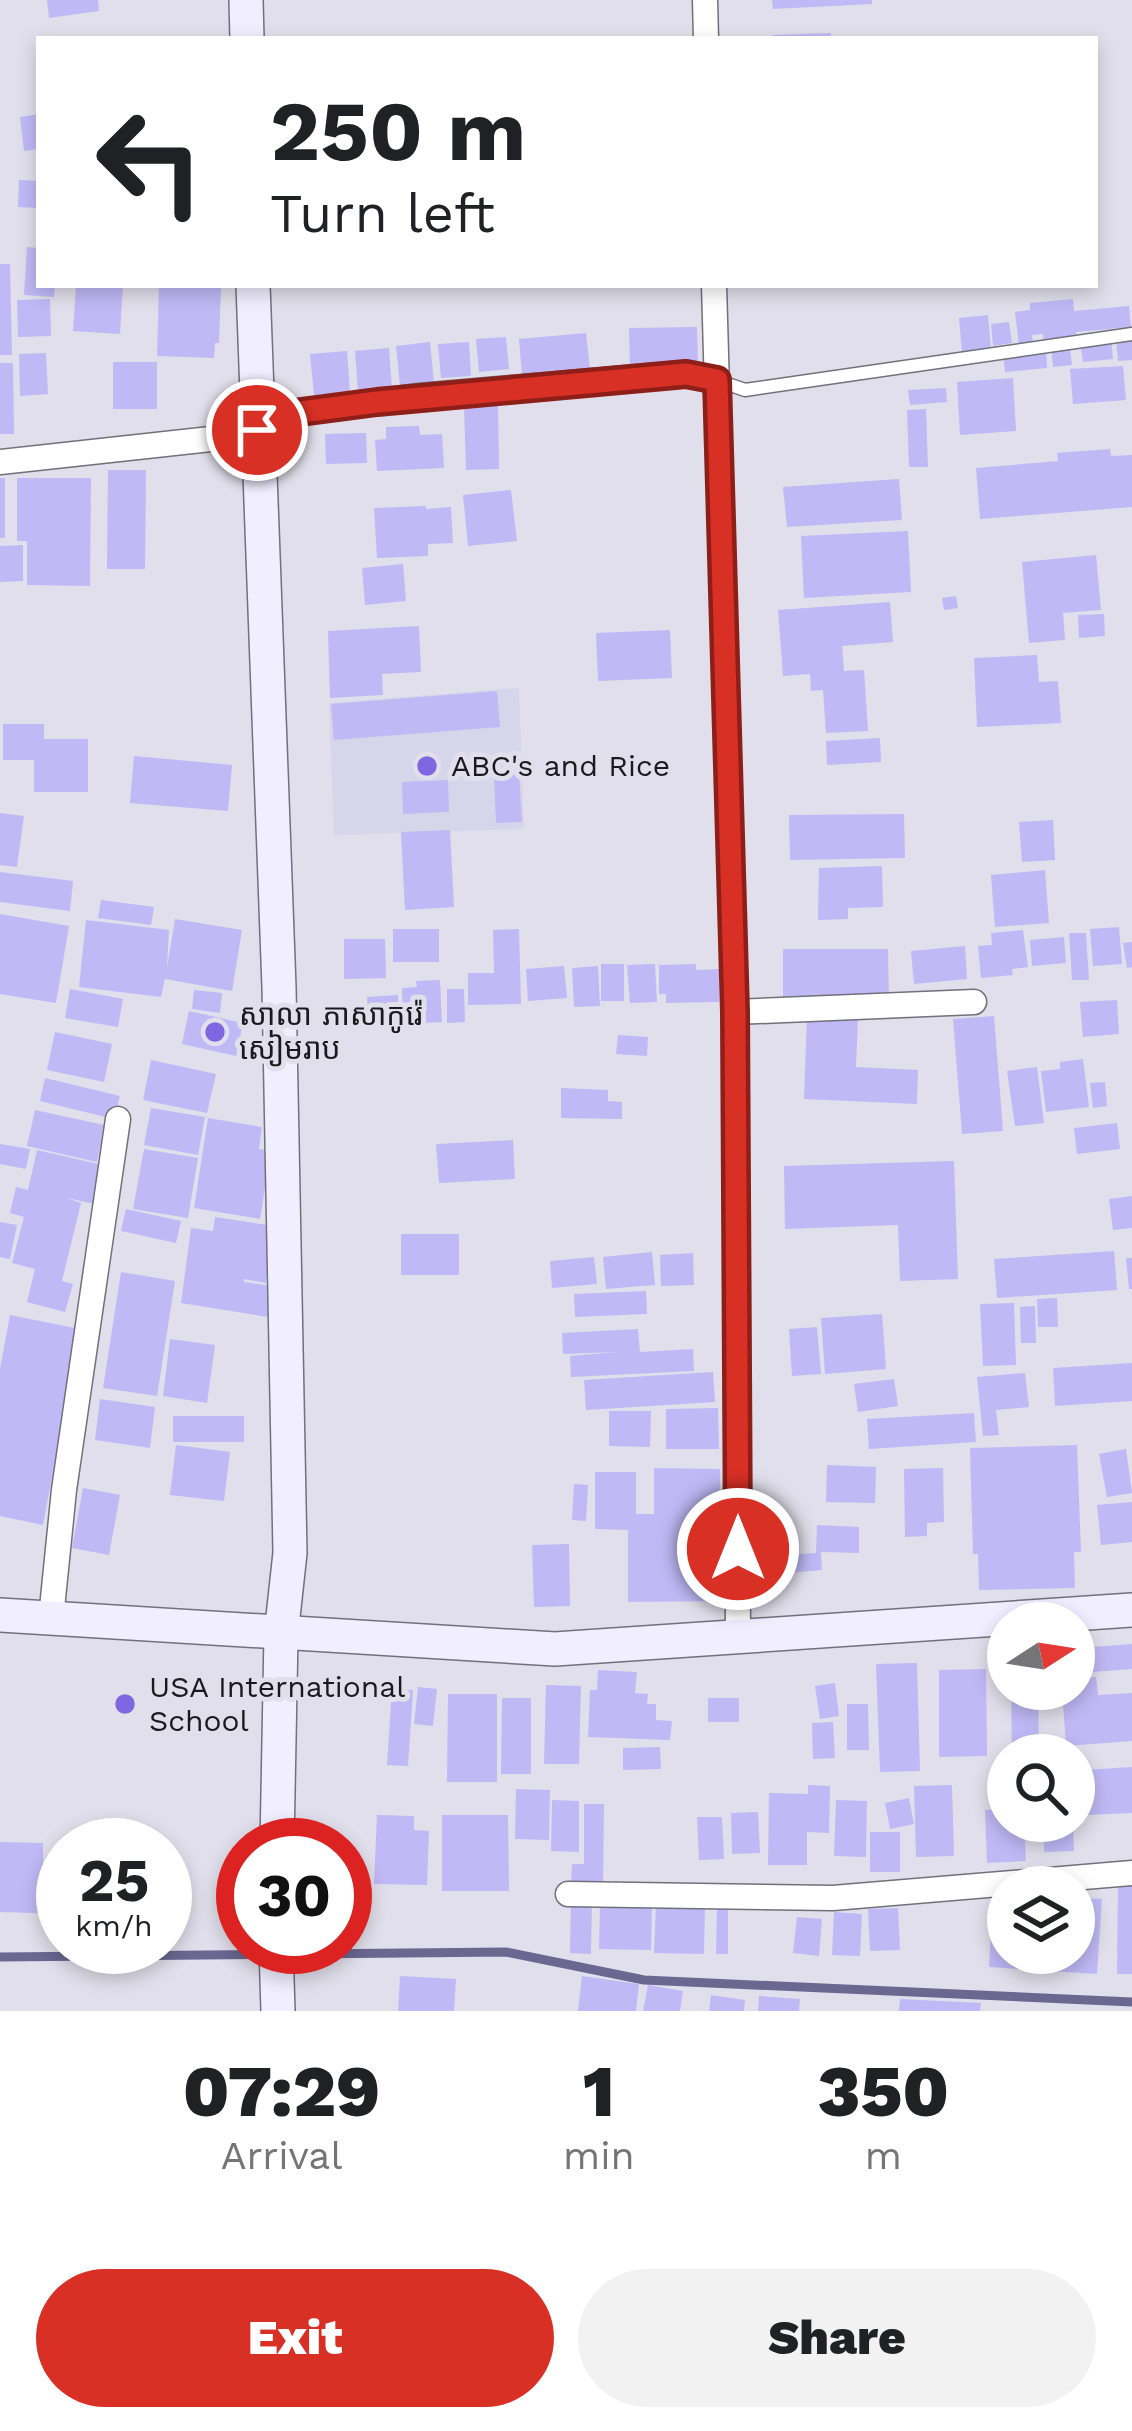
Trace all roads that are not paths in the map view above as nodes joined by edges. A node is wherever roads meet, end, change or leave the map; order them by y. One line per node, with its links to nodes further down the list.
1 (247, 0): 3 (street)
2 (705, 0): 4 (street)
3 (248, 36)
4 (706, 36)
5 (253, 288): 9 (street)
6 (714, 288): 8 (street)
7 (1132, 334): 8 (lane)
8 (717, 380): 9 (street); 12 (street)
9 (257, 430): 10 (street); 17 (street)
10 (0, 462)
11 (974, 1002): 12 (street)
12 (735, 1012): 18 (street)
13 (118, 1118): 16 (street)
14 (1132, 1610): 18 (street)
15 (0, 1616): 16 (street)
16 (51, 1618): 17 (street)
17 (281, 1635): 18 (street); 19 (street)
18 (738, 1638)
19 (278, 1818)
20 (1132, 1873): 21 (street)
21 (568, 1894)

